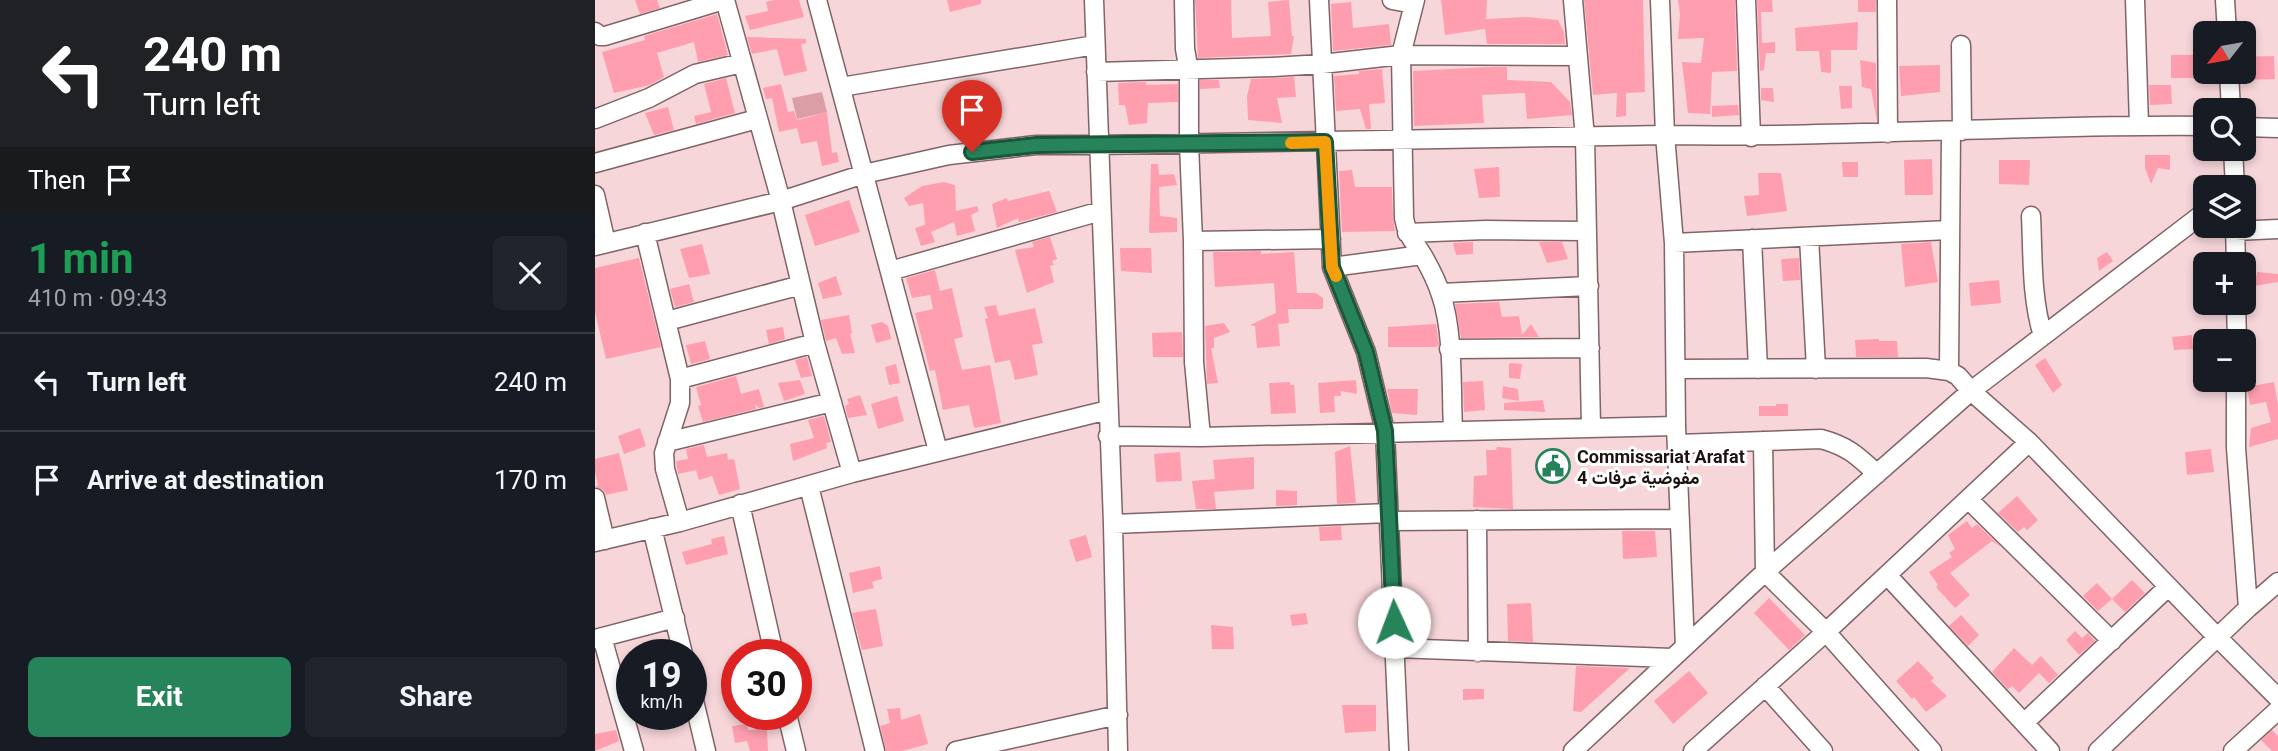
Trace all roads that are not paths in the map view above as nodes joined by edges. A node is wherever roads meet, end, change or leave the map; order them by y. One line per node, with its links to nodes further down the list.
1 (724, 0): 15 (street); 20 (street)
2 (817, 0): 24 (street)
3 (1094, 0): 16 (street)
4 (1184, 0): 22 (street)
5 (1319, 0): 21 (street)
6 (1392, 0): 13 (street)
7 (1573, 0): 19 (street)
8 (1660, 0): 33 (street)
9 (1746, 0): 34 (street)
10 (1887, 0): 32 (street)
11 (2135, 0): 27 (street)
12 (2225, 0): 14 (street)
13 (1414, 2): 18 (street)
14 (2226, 21)
15 (595, 32)
16 (1095, 45): 23 (street); 24 (street)
17 (1961, 45): 31 (street)
18 (1401, 55): 19 (street); 21 (street); 36 (street)
19 (1578, 56): 35 (street)
20 (742, 63): 25 (street); 26 (street)
21 (1322, 64): 22 (street); 37 (street)
22 (1189, 71): 23 (street); 38 (street)
23 (1096, 72): 39 (street)
24 (841, 87): 41 (street)
25 (595, 119)
26 (757, 119): 40 (street); 43 (street)
27 (2139, 125): 28 (street); 31 (street)
28 (2193, 126)
29 (2256, 127): 30 (street)
30 (2278, 128)
31 (1956, 131): 32 (street); 49 (street)
32 (1888, 132): 34 (street)
33 (1665, 135): 34 (street); 35 (street); 57 (street)
34 (1751, 137)
35 (1585, 138): 36 (street); 50 (street)
36 (1403, 141): 37 (street); 52 (street)
37 (1325, 142): 38 (street); 54 (street)
38 (1189, 144): 39 (street); 56 (street)
39 (1098, 145): 41 (street); 44 (street)
40 (595, 163)
41 (864, 174): 43 (street); 61 (street)
42 (595, 195): 58 (street)
43 (781, 201): 51 (street); 62 (street)
44 (1101, 211): 61 (street); 78 (street)
45 (2031, 216): 66 (street)
46 (2193, 221): 66 (street)
47 (2256, 229): 48 (street)
48 (2278, 229)
49 (1949, 230): 53 (street); 73 (street)
50 (1587, 231): 52 (street); 63 (street)
51 (645, 233): 58 (street); 65 (street)
52 (1407, 233): 59 (street)
53 (1809, 237): 55 (street); 72 (street)
54 (1331, 239): 56 (street); 60 (street)
55 (1752, 239): 57 (street); 71 (street)
56 (1193, 241): 84 (street)
57 (1674, 243): 70 (street)
58 (601, 244)
59 (1422, 255): 60 (street); 64 (street)
60 (1332, 267): 81 (street)
61 (890, 271): 88 (street)
62 (801, 285): 65 (street); 67 (street)
63 (1588, 286): 64 (street); 68 (street)
64 (1441, 293): 69 (street)
65 (667, 321): 74 (street)
66 (2043, 336): 75 (street)
67 (815, 343): 74 (street); 77 (street)
68 (1590, 348): 69 (street); 79 (street)
69 (1449, 349): 80 (street)
70 (1676, 369): 71 (street); 82 (street)
71 (1758, 369): 72 (street)
72 (1816, 369): 73 (street)
73 (1949, 371): 75 (street)
74 (680, 379): 86 (street)
75 (1971, 391): 87 (street); 90 (street)
76 (2236, 392): 106 (street)
77 (832, 402): 86 (street); 89 (street)
78 (1108, 410): 83 (street); 88 (street)
79 (1591, 428): 80 (street); 82 (street)
80 (1453, 430): 81 (street)
81 (1385, 431): 84 (street); 95 (street)
82 (1677, 435): 85 (street); 96 (street)
83 (1108, 436): 84 (street); 99 (street)
84 (1201, 437)
85 (1763, 441): 90 (street); 102 (street)
86 (667, 442): 98 (street)
87 (2029, 442): 93 (street); 105 (street)
88 (938, 451): 89 (street)
89 (852, 473): 91 (street)
90 (1877, 474): 102 (street)
91 (809, 486): 94 (street); 128 (street)
92 (595, 498): 101 (street)
93 (1968, 499): 103 (street); 113 (street)
94 (740, 504): 98 (street); 112 (street)
95 (1389, 517): 97 (street); 99 (street); 114 (street)
96 (1680, 519): 97 (street); 116 (street)
97 (1477, 520): 115 (street)
98 (680, 522): 100 (street)
99 (1113, 524): 120 (street)
100 (652, 528): 101 (street); 107 (street)
101 (600, 541)
102 (1765, 572): 108 (street); 116 (street)
103 (1888, 575): 108 (street); 121 (street)
104 (2278, 582): 106 (street)
105 (2168, 587): 110 (street); 113 (street)
106 (2248, 608): 110 (street)
107 (675, 618): 109 (street); 111 (street)
108 (1826, 632): 117 (street); 135 (street)
109 (599, 638): 125 (street)
110 (2218, 638): 118 (street); 137 (street)
111 (680, 639)
112 (771, 639)
113 (2112, 641): 121 (street)
114 (1395, 648): 115 (street); 131 (street)
115 (1478, 652): 116 (street)
116 (1679, 653): 132 (street)
117 (1765, 686): 124 (street); 133 (street)
118 (2278, 698)
119 (2278, 710): 138 (street)
120 (1118, 715): 129 (street); 130 (street)
121 (2024, 723): 136 (street)
122 (701, 730): 126 (street)
123 (791, 730): 127 (street)
124 (1817, 744): 134 (street)
125 (634, 751)
126 (706, 751)
127 (796, 751)
128 (875, 751)
129 (956, 751)
130 (1118, 751)
131 (1399, 751)
132 (1573, 751)
133 (1693, 751)
134 (1798, 751)
135 (1932, 751)
136 (2050, 751)
137 (2098, 751)
138 (2233, 751)

